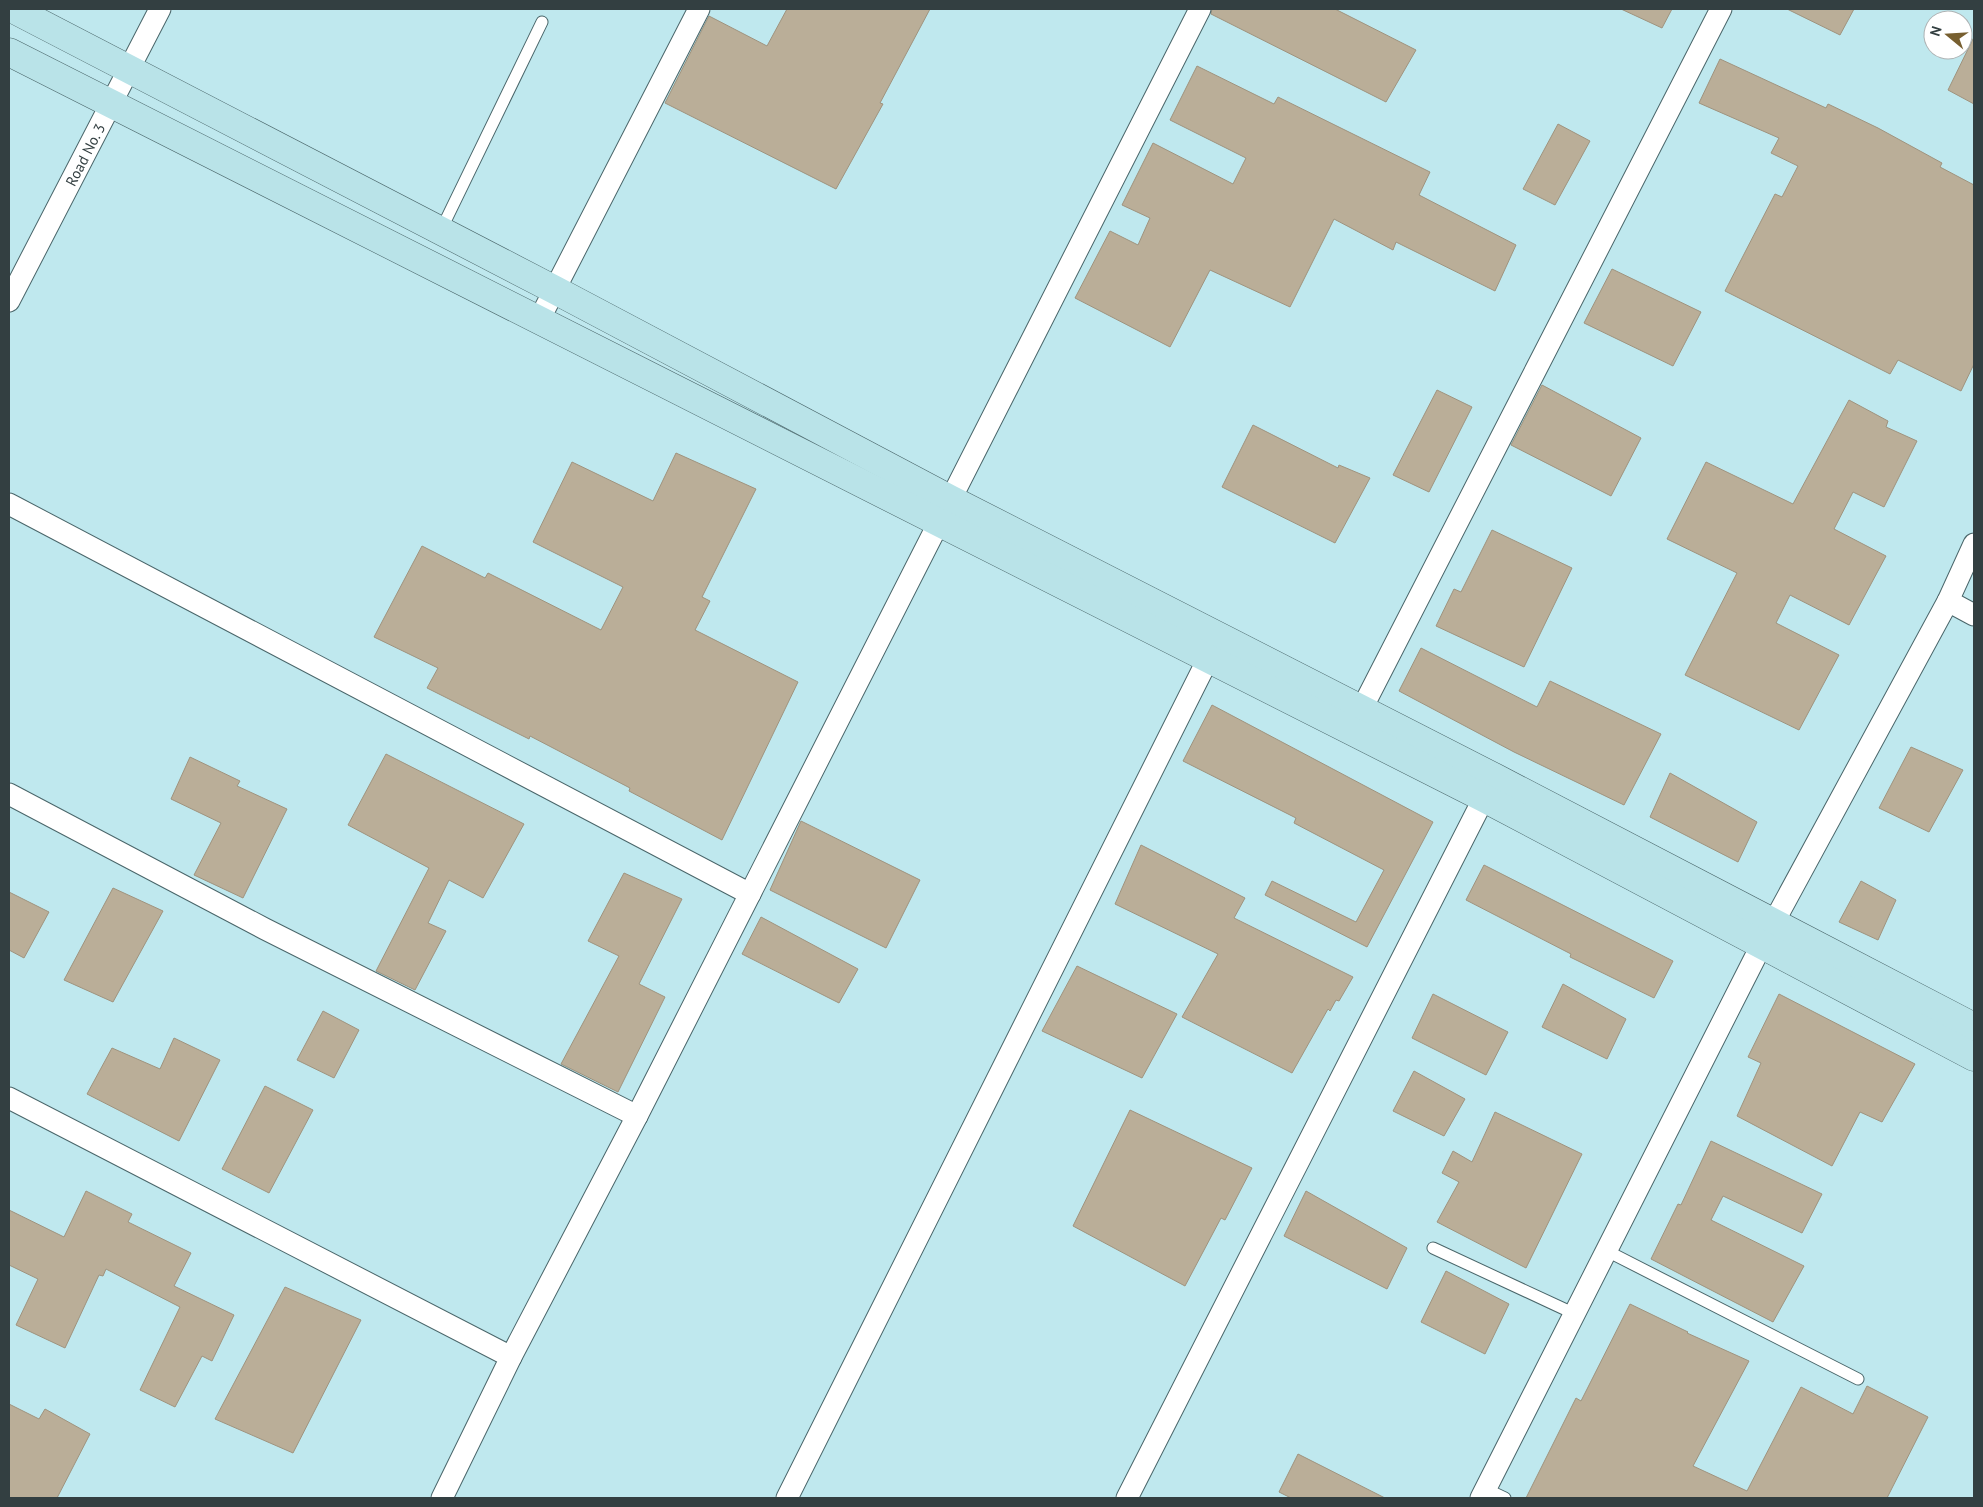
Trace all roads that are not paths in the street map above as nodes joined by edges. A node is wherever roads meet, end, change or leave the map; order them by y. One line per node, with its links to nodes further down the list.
1 (13, 9): 8 (main road)
2 (160, 9): 8 (street, Road No. 3)
3 (698, 9): 11 (street)
4 (1200, 9): 17 (street)
5 (1721, 9): 22 (street)
6 (542, 22): 10 (lane)
7 (9, 52): 9 (main road)
8 (130, 68): 9 (street, Road No. 3); 10 (main road)
9 (111, 104): 12 (street, Road No. 3); 13 (main road)
10 (441, 230): 11 (main road)
11 (554, 290): 13 (street); 14 (main road)
12 (9, 301)
13 (539, 320): 15 (main road)
14 (627, 328): 15 (main road); 17 (main road)
15 (612, 357): 17 (main road)
16 (9, 504): 25 (street)
17 (944, 510): 21 (main road); 25 (street)
18 (1974, 544): 19 (street)
19 (1948, 601): 20 (street); 26 (street)
20 (1974, 615)
21 (1214, 647): 22 (main road); 38 (street)
22 (1356, 719): 23 (main road)
23 (1489, 787): 26 (main road); 39 (street)
24 (9, 794): 30 (street)
25 (750, 894): 30 (street)
26 (1768, 932): 27 (main road); 28 (main road); 32 (street)
27 (1974, 1027)
28 (1974, 1057)
29 (9, 1098): 34 (street)
30 (637, 1116): 34 (street)
31 (1433, 1248): 33 (lane)
32 (1606, 1251): 33 (street); 35 (lane)
33 (1575, 1314): 36 (street)
34 (511, 1357): 37 (street)
35 (1858, 1379)
36 (1484, 1493): 40 (lane)
37 (442, 1498)
38 (787, 1498)
39 (1127, 1498)
40 (1505, 1498)

